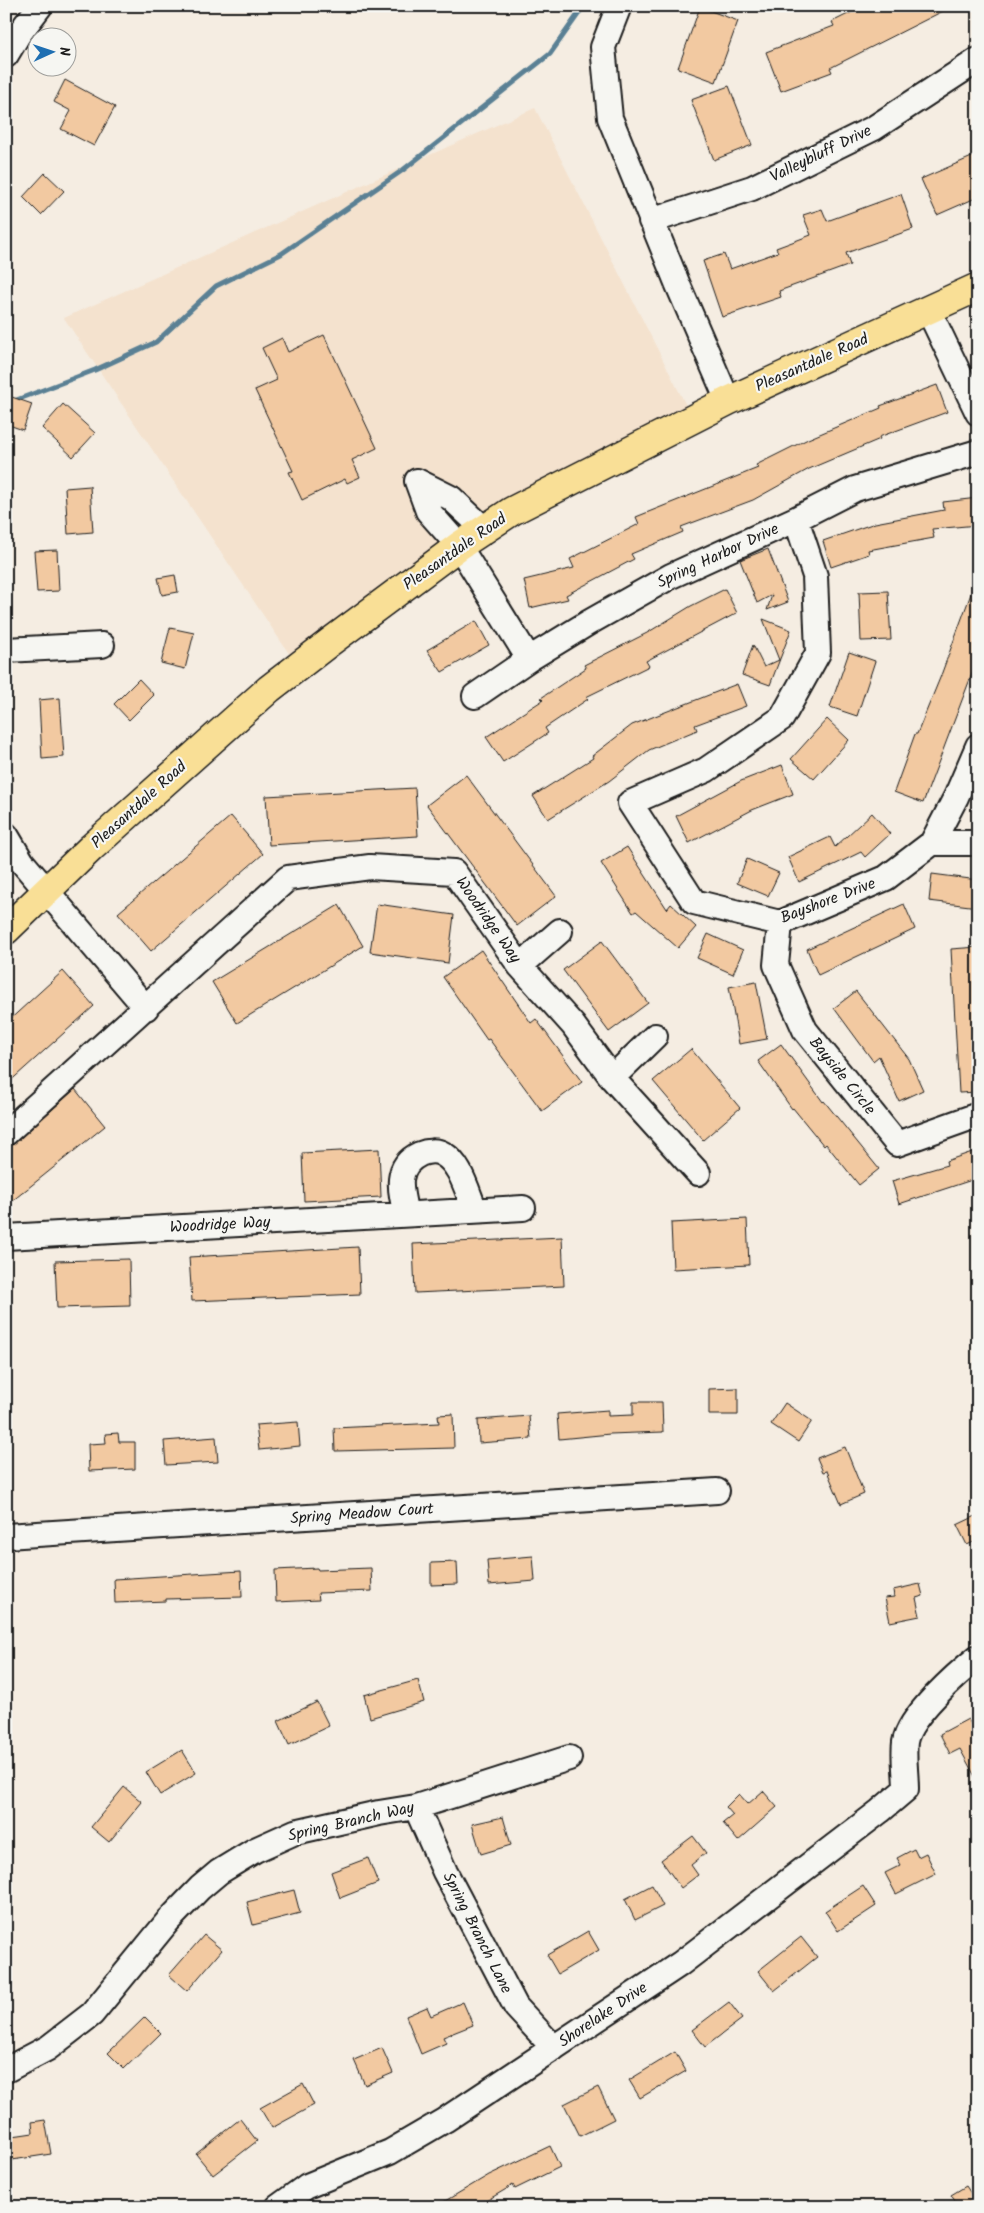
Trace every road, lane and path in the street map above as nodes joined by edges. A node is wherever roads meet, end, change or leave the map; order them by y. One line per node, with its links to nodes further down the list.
1 (40, 6): 3 (street)
2 (619, 6): 5 (street)
3 (6, 55)
4 (978, 60): 5 (street, Valleybluff Drive)
5 (651, 221): 8 (street)
6 (978, 287): 7 (main road, Pleasantdale Road)
7 (929, 311): 8 (main road, Pleasantdale Road); 9 (street)
8 (728, 401): 12 (main road, Pleasantdale Road)
9 (978, 413)
10 (978, 452): 11 (street, Spring Harbor Drive)
11 (796, 519): 16 (street, Spring Harbor Drive); 23 (street, Bayshore Drive)
12 (485, 530): 13 (main road, Pleasantdale Road); 13 (street)
13 (459, 546): 16 (street); 22 (main road, Pleasantdale Road)
14 (102, 645): 15 (street)
15 (6, 650)
16 (530, 659): 17 (street, Spring Harbor Drive)
17 (475, 696)
18 (978, 746): 20 (street, Bayshore Drive)
19 (6, 835): 22 (street)
20 (932, 843): 21 (street); 23 (street, Bayshore Drive)
21 (978, 843)
22 (47, 891): 24 (main road, Pleasantdale Road); 27 (street)
23 (780, 923): 30 (street, Bayside Circle)
24 (6, 930)
25 (560, 931): 26 (street)
26 (520, 966): 27 (street, Woodridge Way); 29 (street, Woodridge Way)
27 (146, 1008): 31 (street, Woodridge Way)
28 (655, 1036): 29 (street)
29 (612, 1078): 32 (street, Woodridge Way)
30 (978, 1115)
31 (6, 1133)
32 (698, 1173)
33 (523, 1208): 34 (street, Woodridge Way)
34 (475, 1210): 35 (street, Woodridge Way); 35 (street)
35 (406, 1214): 36 (street, Woodridge Way)
36 (6, 1237)
37 (718, 1491): 38 (street, Spring Meadow Court)
38 (6, 1536)
39 (978, 1657): 42 (street, Shorelake Drive)
40 (569, 1758): 41 (street, Spring Branch Way)
41 (416, 1807): 42 (street, Spring Branch Lane); 43 (street, Spring Branch Way)
42 (554, 2048): 44 (street, Shorelake Drive)
43 (6, 2070)
44 (278, 2207)

